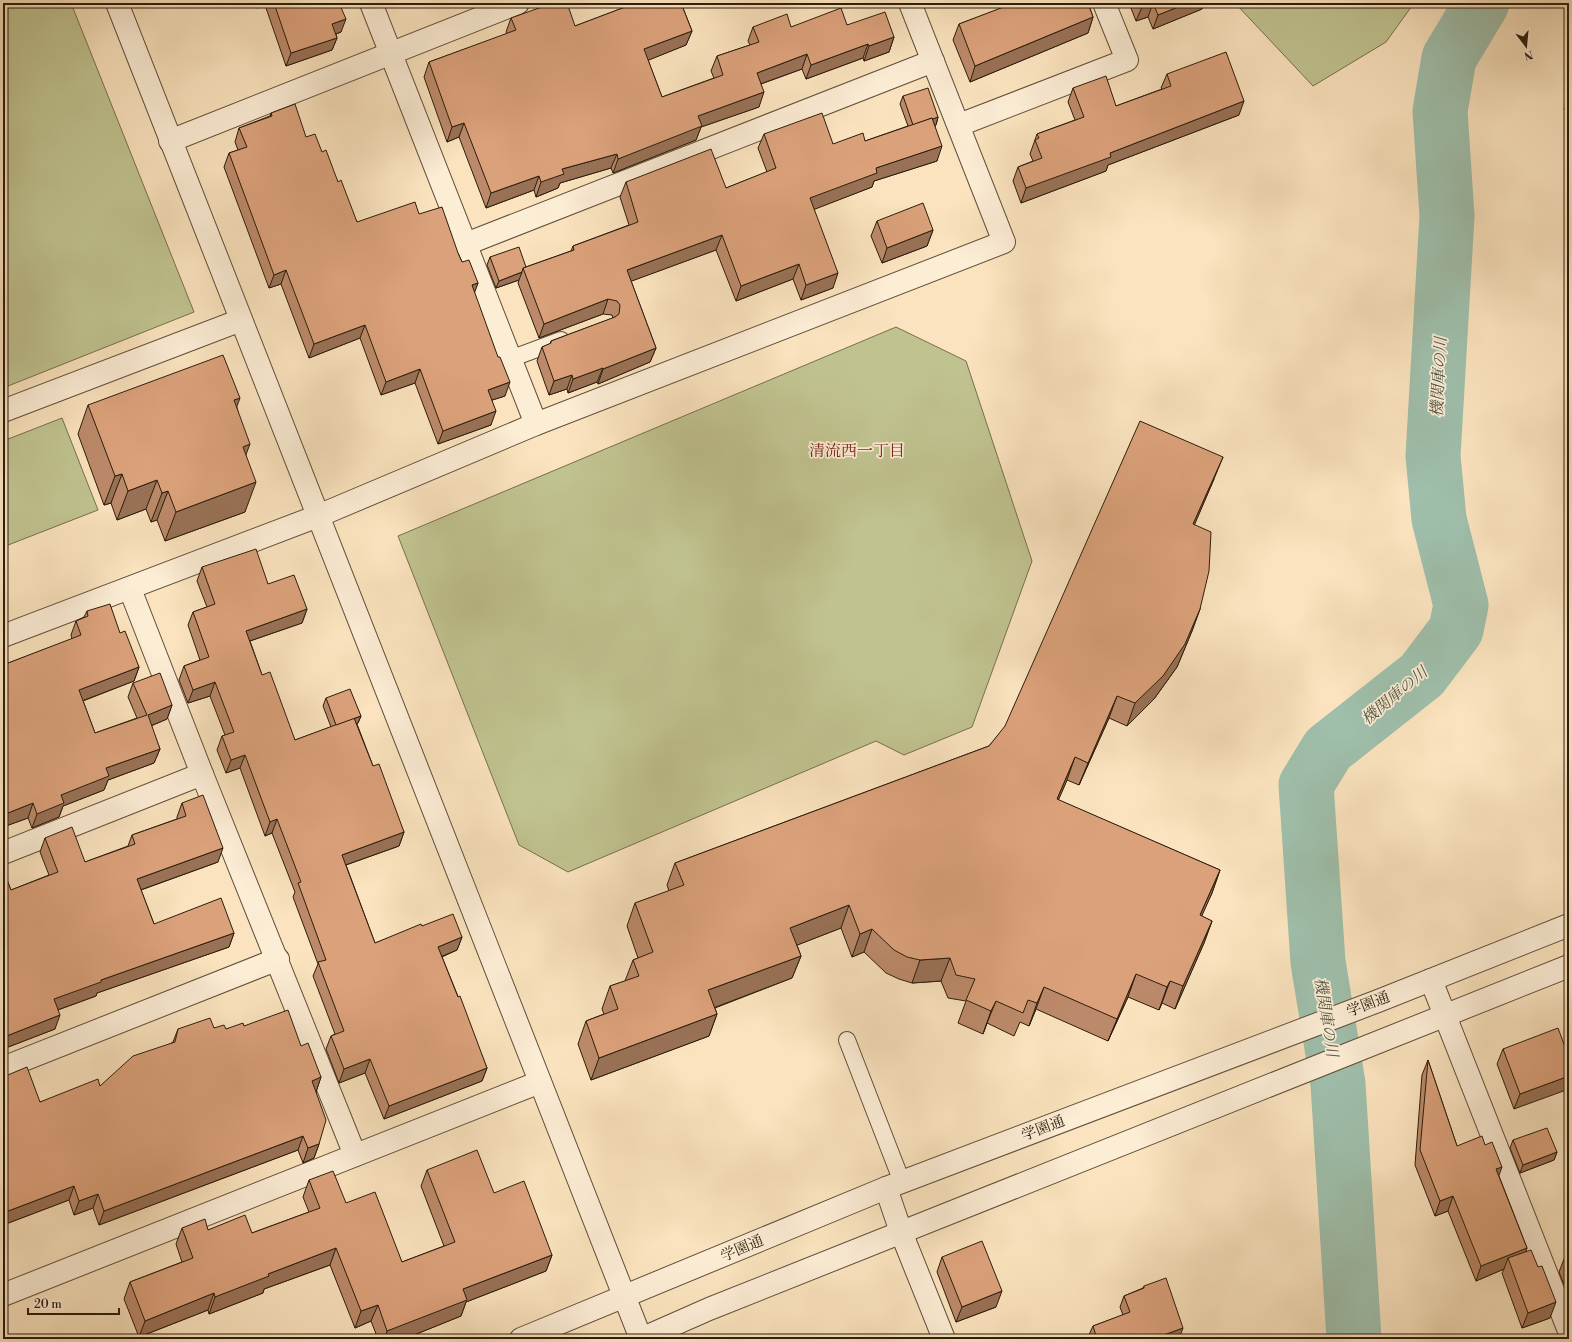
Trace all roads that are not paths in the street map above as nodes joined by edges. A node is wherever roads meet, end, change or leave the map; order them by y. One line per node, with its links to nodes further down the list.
1 (117, 3): 9 (street)
2 (371, 3): 6 (street)
3 (518, 3): 6 (street)
4 (1104, 3): 8 (street)
5 (912, 4): 7 (street)
6 (391, 53): 9 (street); 10 (street)
7 (933, 61): 8 (street); 10 (street)
8 (959, 125): 15 (street)
9 (170, 141): 11 (street)
10 (466, 244): 13 (street)
11 (241, 320): 14 (street); 16 (street)
12 (576, 334): 13 (lane)
13 (510, 360): 15 (street)
14 (3, 411)
15 (536, 424): 16 (street)
16 (318, 516): 17 (street); 28 (street)
17 (130, 589): 18 (street); 19 (street)
18 (3, 636)
19 (202, 774): 20 (street); 22 (street)
20 (3, 853)
21 (1569, 925): 24 (street, 学園通)
22 (278, 959): 27 (street); 29 (street)
23 (1569, 966): 25 (street)
24 (1431, 980): 25 (street); 30 (street, 学園通)
25 (1445, 1015): 31 (street); 34 (street)
26 (847, 1040): 30 (lane)
27 (3, 1068)
28 (540, 1082): 29 (street); 33 (street)
29 (355, 1155): 32 (street)
30 (894, 1185): 31 (street); 33 (street, 学園通)
31 (901, 1232): 36 (street); 37 (street)
32 (3, 1295)
33 (625, 1297): 35 (street, 学園通); 36 (street)
34 (1569, 1331)
35 (520, 1339)
36 (641, 1339)
37 (944, 1339)

